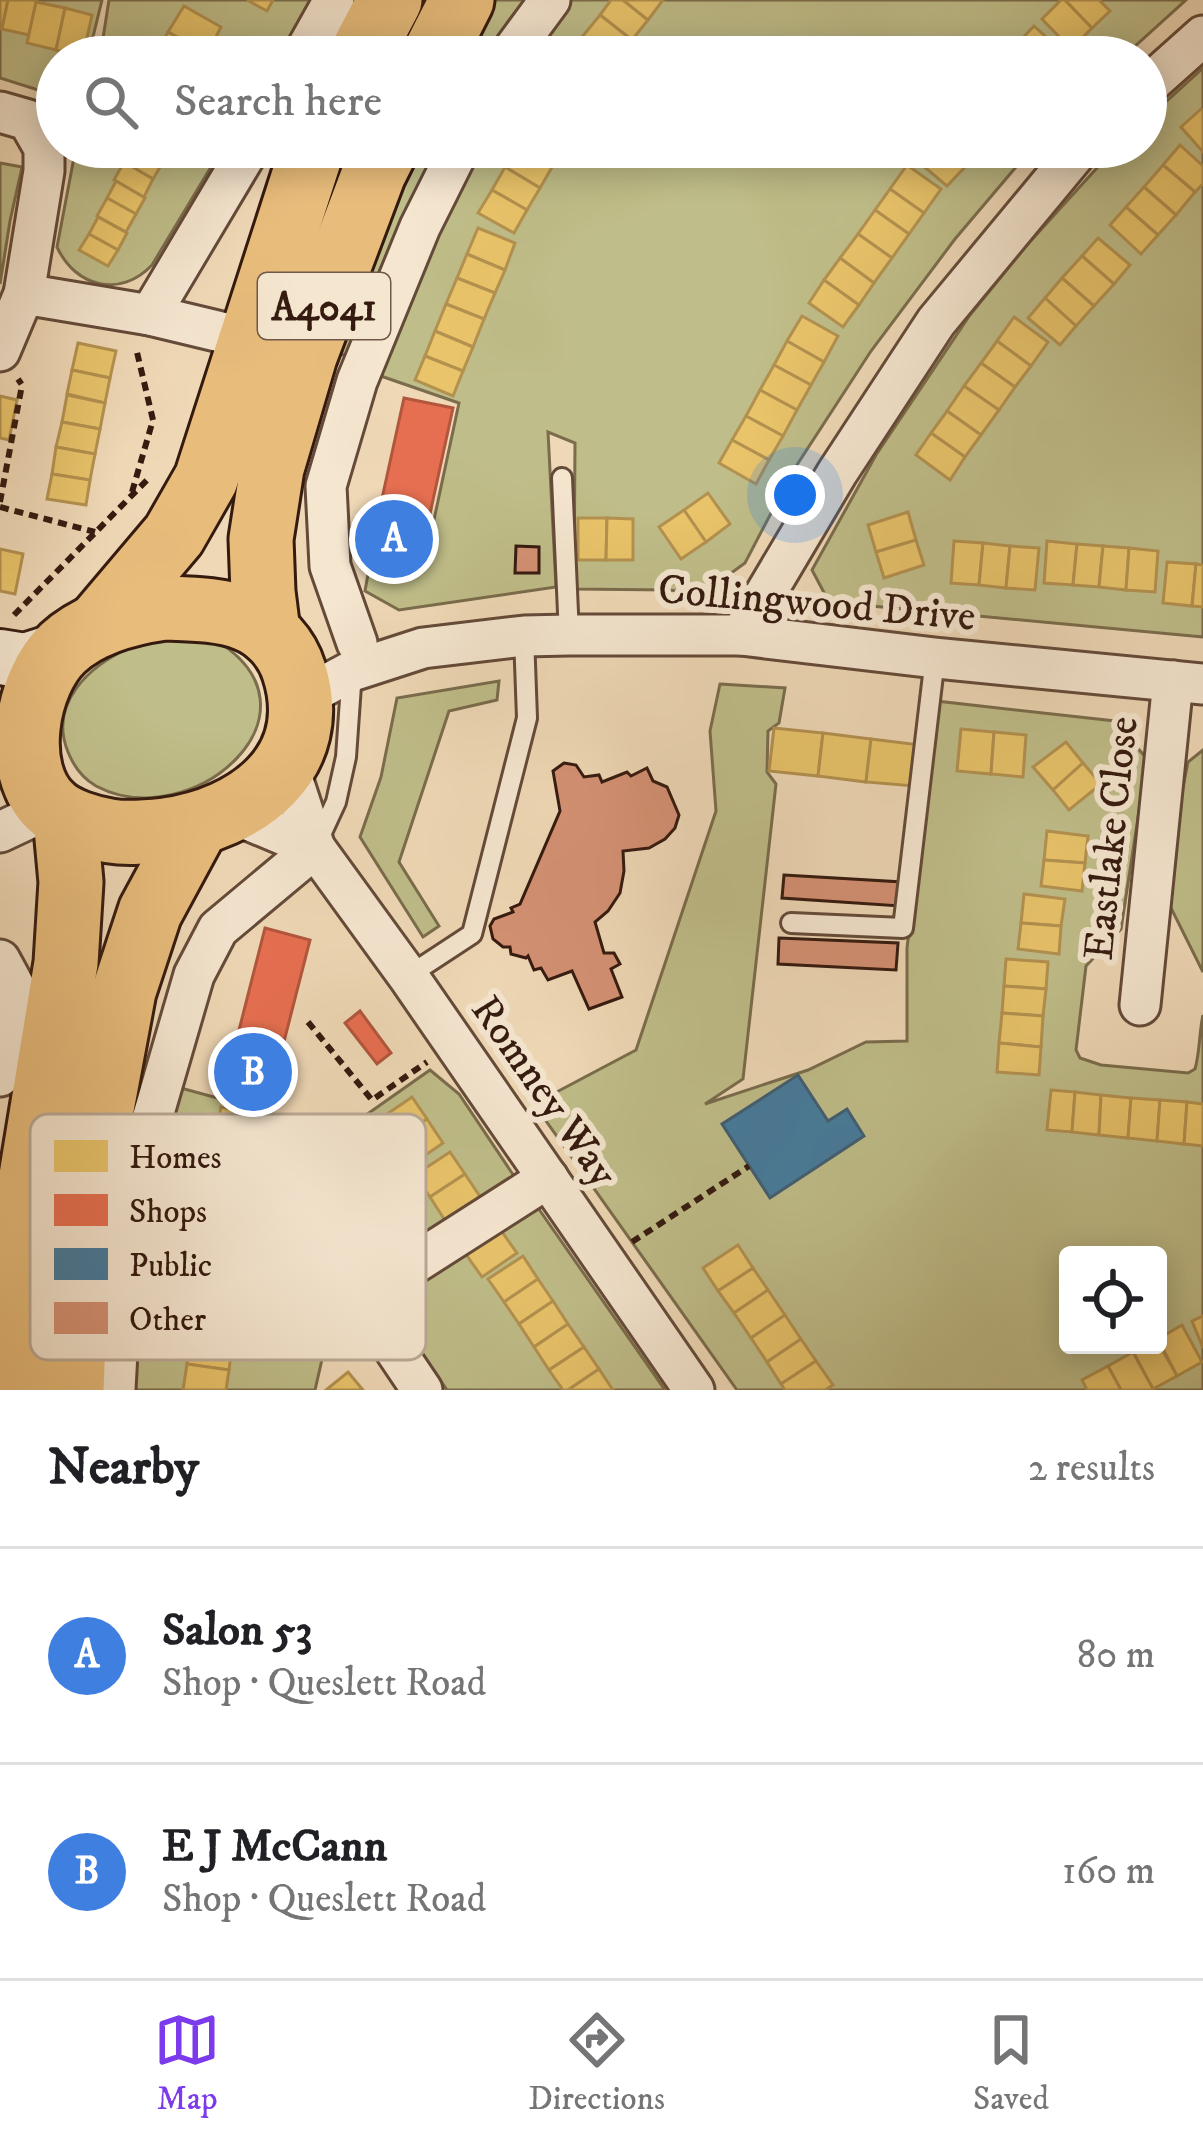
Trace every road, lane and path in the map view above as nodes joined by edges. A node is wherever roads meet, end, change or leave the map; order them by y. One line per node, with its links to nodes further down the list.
1 (334, 0): 5 (street)
2 (390, 0): 6 (highway)
3 (462, 0): 7 (highway)
4 (550, 0): 8 (street)
5 (314, 36)
6 (371, 36)
7 (444, 36)
8 (523, 36)
9 (1203, 36): 10 (street)
10 (1167, 68)
11 (0, 112): 12 (street)
12 (36, 134)
13 (44, 168): 19 (street)
14 (237, 168): 20 (street)
15 (309, 168): 21 (highway, A4041)
16 (376, 168): 21 (highway, A4041)
17 (450, 168): 35 (street)
18 (1064, 168): 30 (street)
19 (24, 294): 20 (street); 22 (street)
20 (142, 327): 21 (street); 25 (path)
21 (278, 348): 31 (highway, A4041); 33 (highway, A4041)
22 (0, 351): 26 (path)
23 (161, 467): 25 (path)
24 (562, 478): 29 (lane)
25 (130, 496): 27 (path)
26 (0, 504): 27 (path)
27 (95, 532): 28 (path)
28 (0, 622)
29 (568, 634): 30 (street, Collingwood Drive); 32 (street, Collingwood Drive)
30 (741, 635): 34 (street, Collingwood Drive)
31 (273, 636): 33 (highway); 35 (highway)
32 (524, 636): 35 (street, Collingwood Drive); 43 (lane)
33 (52, 644): 38 (highway)
34 (934, 658): 36 (street, Collingwood Drive); 41 (lane)
35 (336, 671): 37 (highway); 40 (lane)
36 (1188, 682): 44 (street, Eastlake Close)
37 (287, 762): 39 (highway); 40 (street, Romney Way)
38 (25, 788): 39 (highway); 48 (highway)
39 (213, 819): 40 (street); 49 (highway)
40 (315, 848): 43 (street, Romney Way); 50 (street)
41 (791, 923)
42 (0, 961): 47 (street)
43 (409, 976): 46 (street, Romney Way)
44 (1140, 1005)
45 (308, 1022): 46 (path)
46 (454, 1042): 53 (street, Romney Way)
47 (0, 1076)
48 (41, 1114)
49 (101, 1114)
50 (154, 1114)
51 (749, 1166): 55 (path)
52 (30, 1177): 59 (highway)
53 (548, 1178): 54 (street); 55 (street, Romney Way)
54 (426, 1256)
55 (605, 1262): 63 (street, Romney Way)
56 (73, 1360): 60 (highway)
57 (117, 1360): 61 (street)
58 (402, 1360): 62 (street)
59 (12, 1390)
60 (72, 1390)
61 (115, 1390)
62 (422, 1390)
63 (694, 1390)

